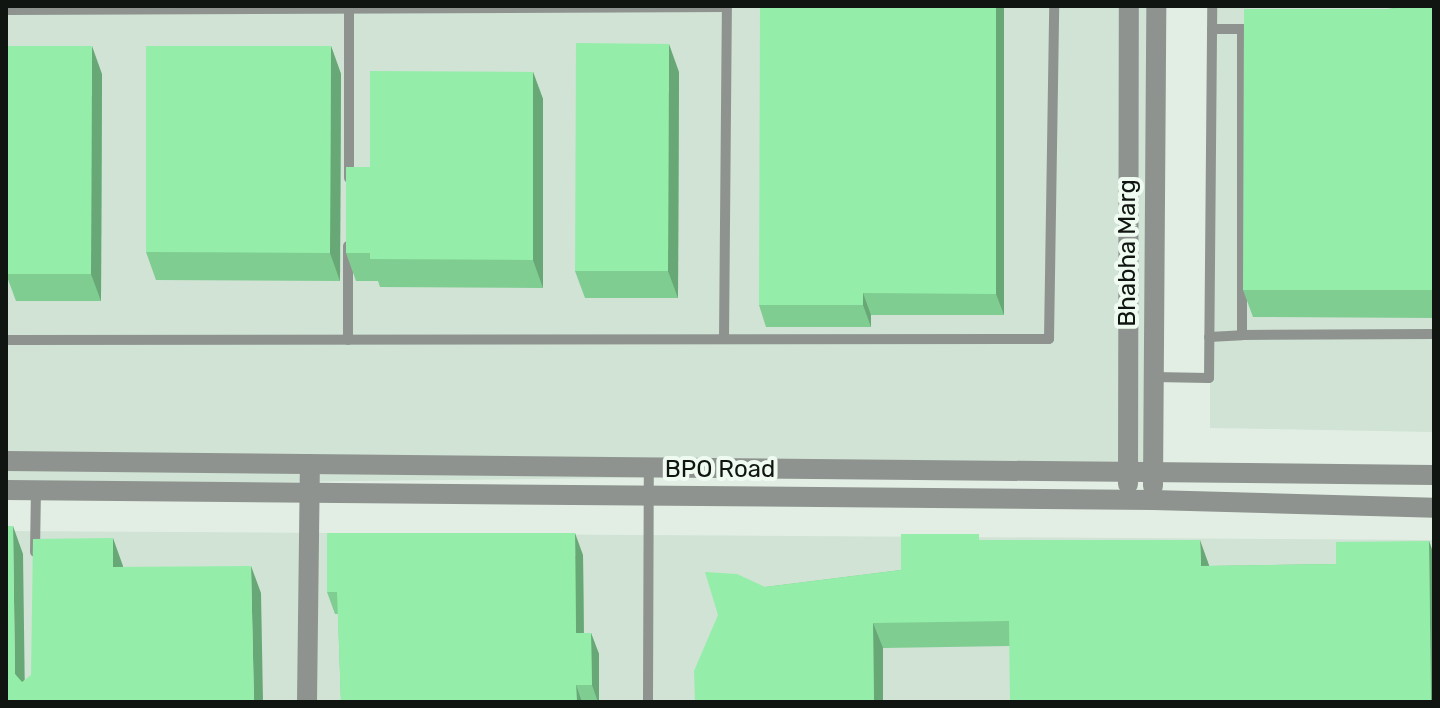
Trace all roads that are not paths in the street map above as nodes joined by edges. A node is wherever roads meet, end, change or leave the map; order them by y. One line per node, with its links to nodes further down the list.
1 (727, 6): 7 (lane); 17 (lane)
2 (1054, 6): 17 (lane)
3 (1129, 6): 24 (street, Bhabha Marg)
4 (1156, 6): 20 (street, Bhabha Marg)
5 (1212, 6): 9 (lane)
6 (332, 7): 7 (lane); 8 (lane)
7 (349, 8): 12 (lane)
8 (6, 10)
9 (1212, 29): 10 (lane); 16 (lane)
10 (1242, 29): 11 (lane); 15 (lane)
11 (1256, 29)
12 (349, 191)
13 (348, 237): 19 (lane)
14 (1434, 334): 15 (lane)
15 (1242, 335): 16 (lane)
16 (1209, 337): 20 (lane)
17 (724, 339): 19 (lane)
18 (6, 340): 19 (lane)
19 (348, 340)
20 (1154, 377): 25 (street, Bhabha Marg)
21 (6, 461): 22 (street, BPO Road)
22 (310, 464): 23 (street, BPO Road); 29 (street)
23 (649, 467): 24 (street, BPO Road); 30 (lane)
24 (1128, 472): 25 (street, BPO Road); 31 (street, Bhabha Marg)
25 (1153, 472): 26 (street, BPO Road); 32 (street, Bhabha Marg)
26 (1434, 475)
27 (6, 490): 28 (street, BPO Road)
28 (36, 490): 29 (street, BPO Road); 34 (lane)
29 (310, 492): 30 (street, BPO Road); 35 (street)
30 (649, 495): 31 (street, BPO Road); 36 (lane)
31 (1127, 500): 32 (street, BPO Road)
32 (1153, 500): 33 (street, BPO Road)
33 (1434, 508)
34 (35, 568)
35 (307, 702)
36 (648, 702)

